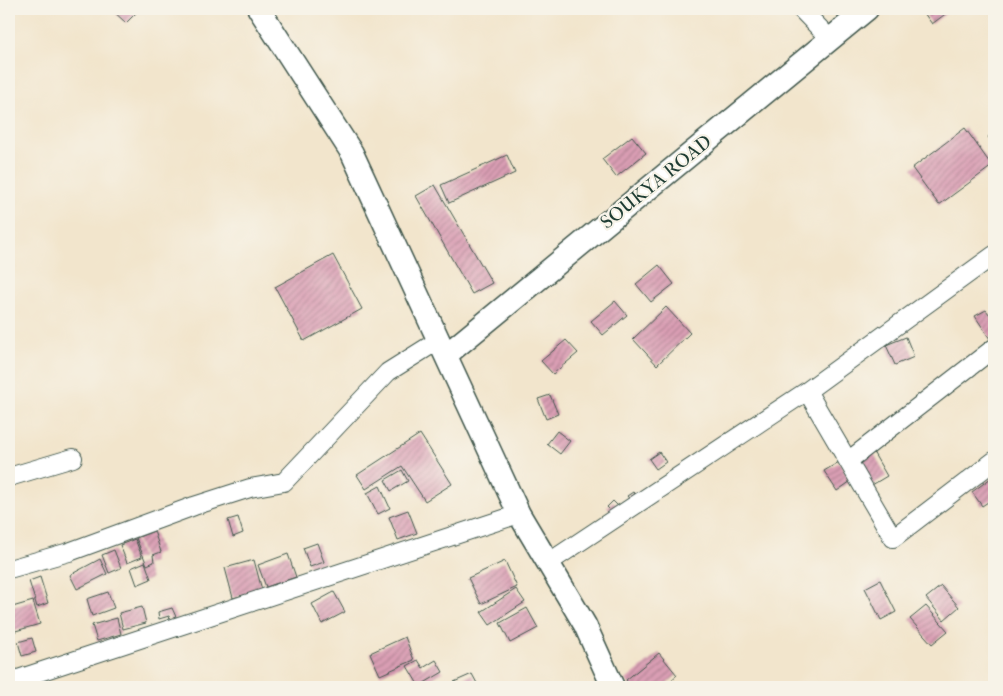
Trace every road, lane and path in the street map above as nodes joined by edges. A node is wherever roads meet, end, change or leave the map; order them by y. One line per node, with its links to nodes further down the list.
1 (259, 9): 6 (main road)
2 (801, 9): 4 (street)
3 (867, 9): 4 (main road, SOUKYA ROAD)
4 (830, 39): 6 (main road, SOUKYA ROAD)
5 (994, 255): 8 (street)
6 (442, 348): 13 (main road); 15 (street)
7 (994, 348): 10 (street)
8 (807, 391): 10 (street); 14 (street)
9 (73, 458): 12 (street)
10 (848, 461): 11 (street)
11 (994, 461)
12 (9, 477)
13 (519, 514): 14 (main road); 16 (street)
14 (548, 563): 17 (main road)
15 (9, 569)
16 (9, 682)
17 (613, 687)

